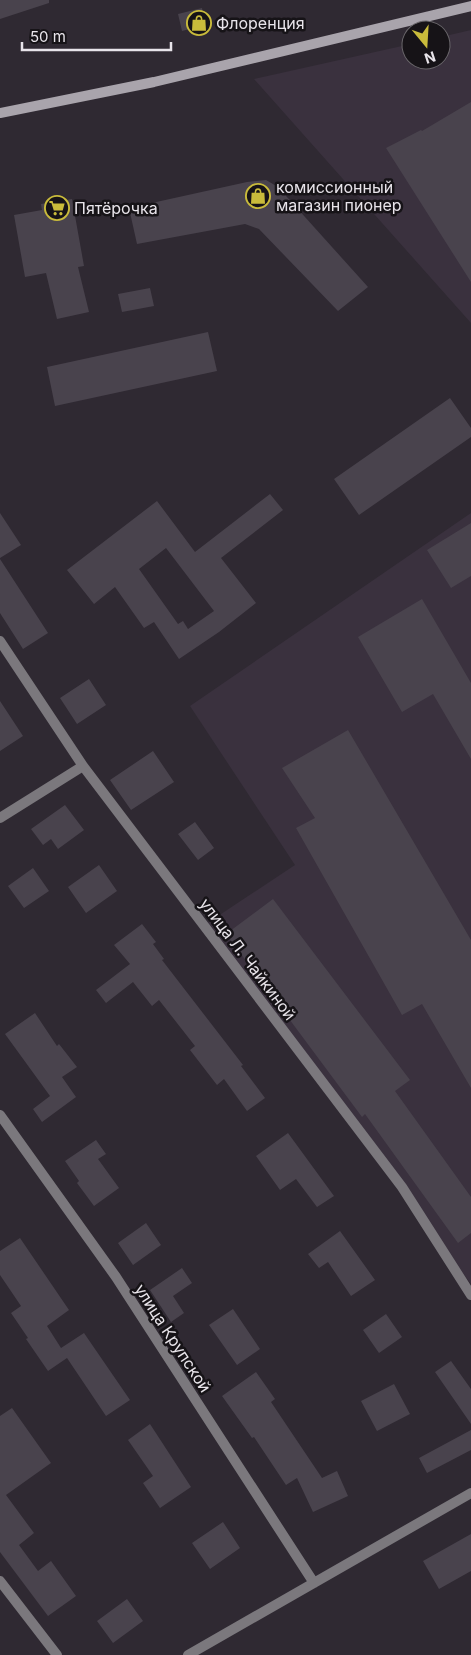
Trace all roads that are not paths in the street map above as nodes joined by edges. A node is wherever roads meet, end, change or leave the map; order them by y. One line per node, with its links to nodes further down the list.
1 (471, 6): 2 (main road)
2 (0, 113)
3 (0, 641): 4 (street, улица Л. Чайкиной)
4 (83, 766): 5 (street); 7 (street, улица Л. Чайкиной)
5 (0, 818)
6 (0, 1115): 10 (street, улица Крупской)
7 (471, 1295)
8 (471, 1494): 10 (street)
9 (0, 1581): 11 (street)
10 (314, 1583): 12 (street)
11 (57, 1655)
12 (188, 1655)

